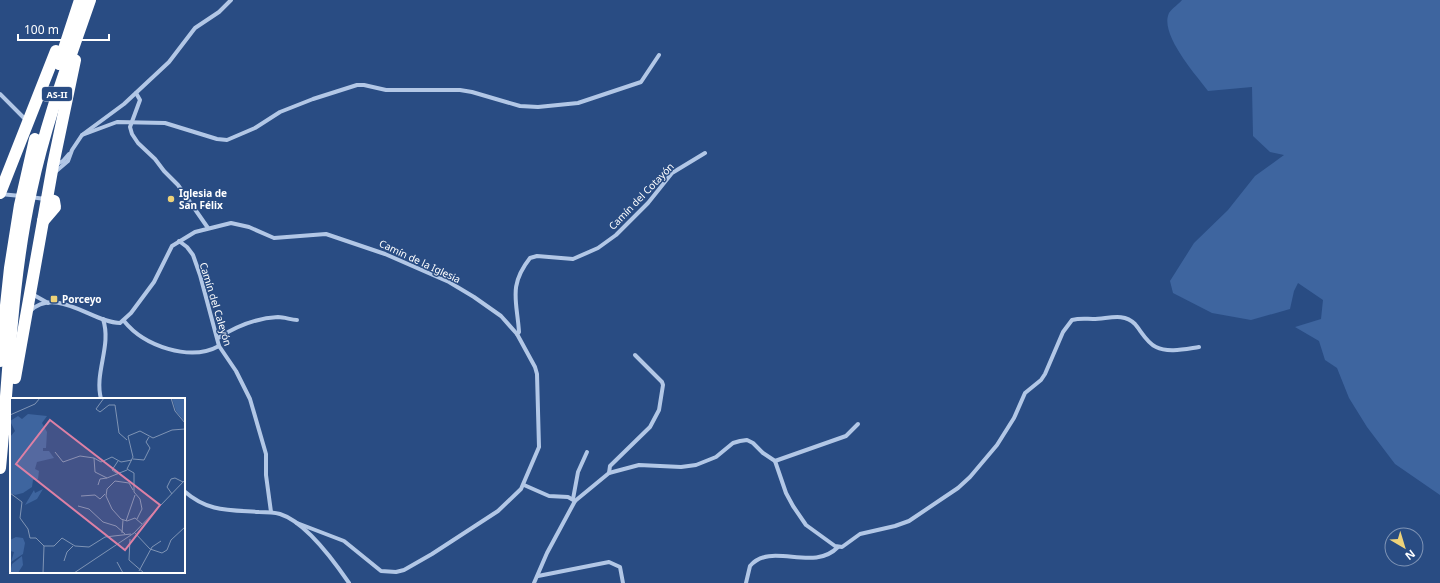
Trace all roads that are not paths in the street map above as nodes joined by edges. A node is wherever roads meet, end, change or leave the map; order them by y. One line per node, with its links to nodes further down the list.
1 (79, 0): 7 (highway); 14 (highway, AS-II)
2 (91, 0): 12 (highway); 14 (highway, AS-II)
3 (231, 0): 5 (street)
4 (659, 55): 8 (street)
5 (136, 93): 8 (street); 9 (street)
6 (0, 94): 7 (street)
7 (28, 119): 13 (highway)
8 (132, 122): 9 (street); 18 (street)
9 (82, 135): 10 (street)
10 (72, 150): 12 (street); 12 (street)
11 (705, 154): 25 (street, Camín del Cotayón)
12 (52, 171): 16 (highway)
13 (2, 181): 15 (highway)
14 (27, 190): 17 (highway, AS-II)
15 (1, 196): 16 (street)
16 (47, 199): 20 (highway)
17 (24, 206): 30 (highway, AS-II); 35 (highway, AS-II)
18 (208, 228): 19 (street, Camín de la Iglesia); 25 (street, Camín de la Iglesia)
19 (179, 241): 24 (street, Camín de la Iglesia); 26 (street, Camín del Caleyón)
20 (30, 301): 21 (street); 21 (street); 31 (highway)
21 (48, 303): 22 (street)
22 (102, 319): 24 (street); 32 (street)
23 (297, 320): 26 (street)
24 (124, 321): 27 (street)
25 (517, 334): 40 (street, Camín de la Iglesia)
26 (218, 338): 27 (street, Camín del Caleyón)
27 (219, 346): 43 (street, Camín del Caleyón)
28 (1198, 347): 45 (street)
29 (635, 355): 39 (street)
30 (0, 361)
31 (11, 398)
32 (101, 398)
33 (10, 403): 35 (highway)
34 (858, 424): 37 (street)
35 (4, 430): 38 (highway, AS-II)
36 (587, 452): 42 (street)
37 (775, 461): 39 (street); 45 (street)
38 (0, 468)
39 (609, 473): 42 (street)
40 (524, 485): 42 (street); 44 (street, Camín de la Iglesia)
41 (185, 492): 43 (street)
42 (574, 500): 46 (street)
43 (271, 512): 44 (street)
44 (297, 523): 47 (street)
45 (838, 547): 50 (street)
46 (538, 576): 48 (street); 49 (street)
47 (349, 583)
48 (534, 583)
49 (623, 583)
50 (746, 583)

